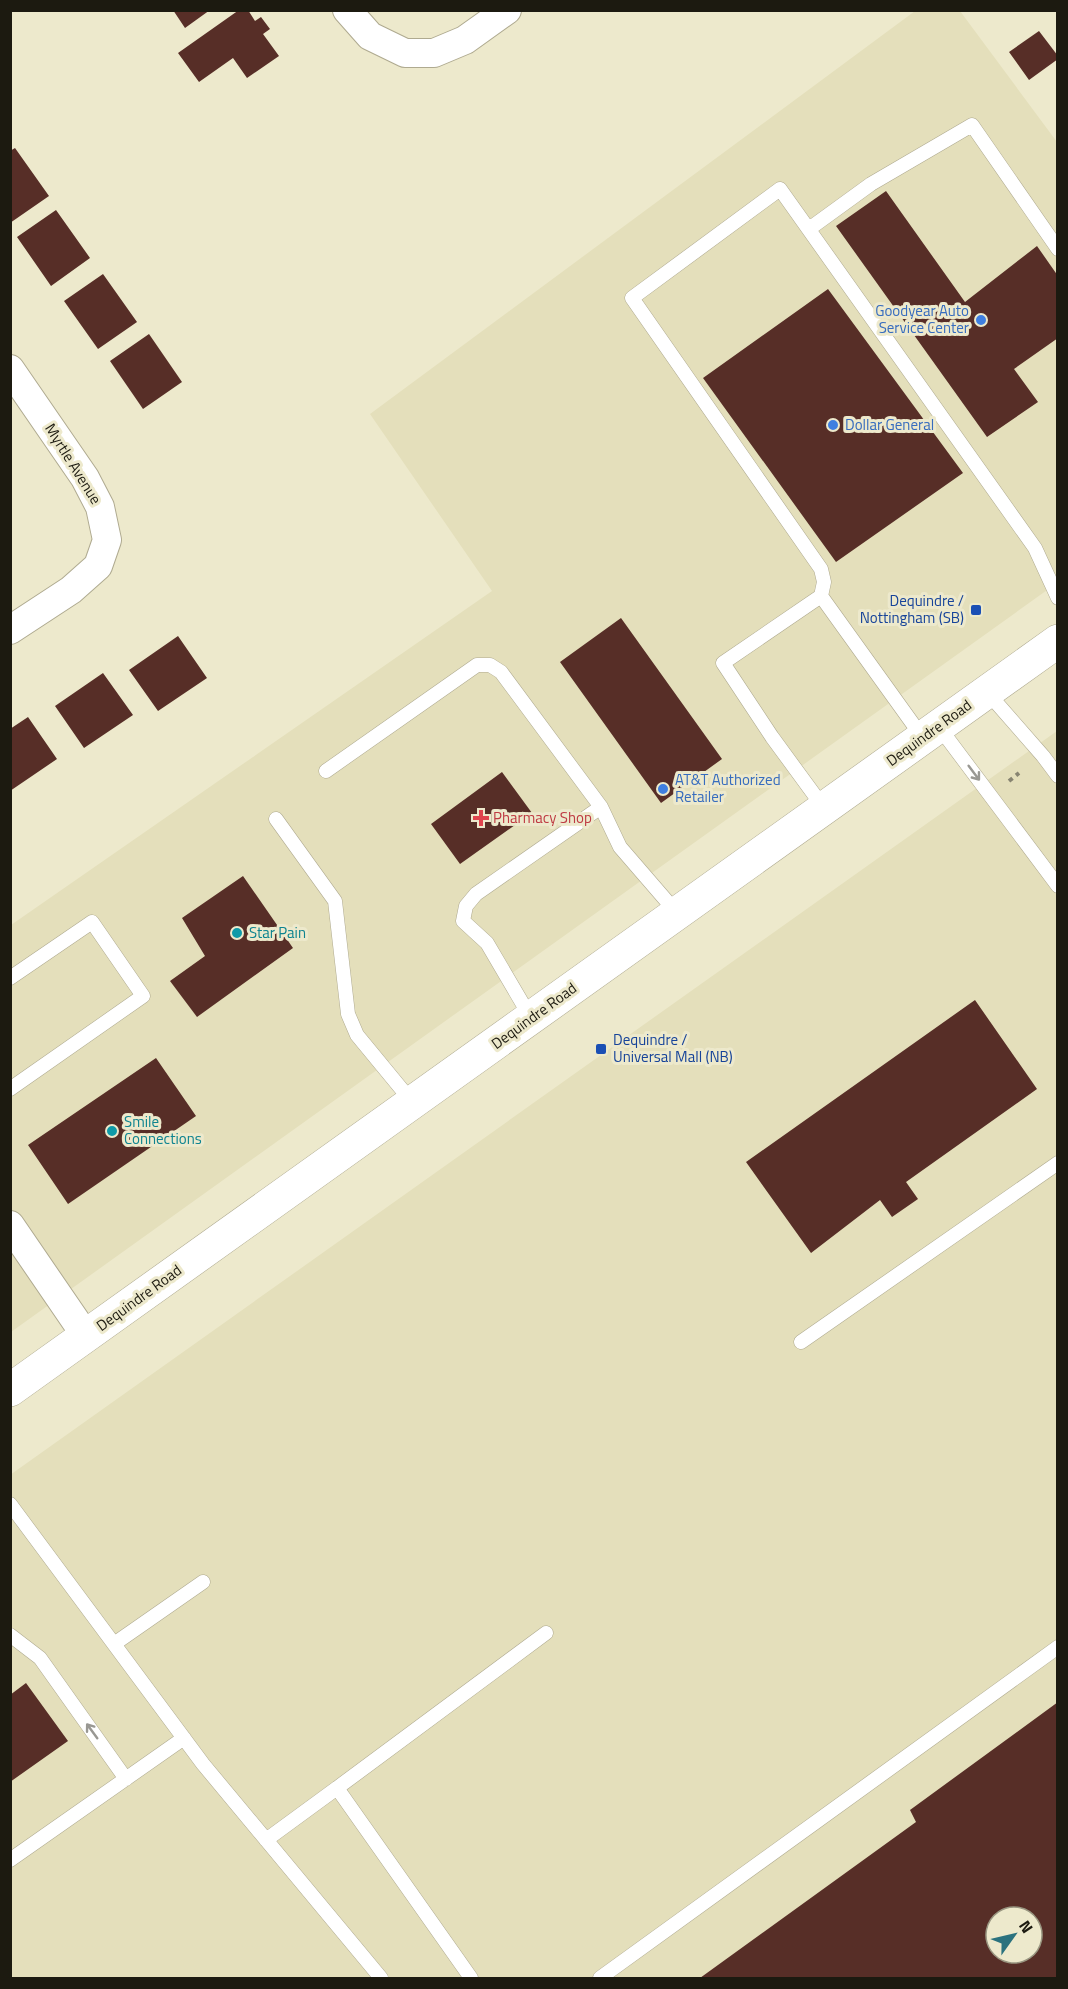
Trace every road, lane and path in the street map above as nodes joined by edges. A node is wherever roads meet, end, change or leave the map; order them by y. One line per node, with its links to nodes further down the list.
1 (347, 10): 2 (street)
2 (507, 10)
3 (809, 228): 4 (lane); 6 (lane); 7 (lane)
4 (1058, 249)
5 (10, 369): 8 (street, Myrtle Avenue)
6 (821, 596): 11 (lane); 17 (lane)
7 (1058, 598)
8 (10, 630)
9 (1058, 641): 10 (main road, Dequindre Road)
10 (987, 692): 11 (main road, Dequindre Road); 14 (lane)
11 (931, 732): 17 (main road, Dequindre Road); 19 (lane, one-way to 19)
12 (326, 771): 16 (lane)
13 (1019, 773): 15 (path)
14 (1058, 776)
15 (1009, 781)
16 (601, 807): 20 (lane); 22 (lane)
17 (824, 808): 20 (main road, Dequindre Road)
18 (276, 819): 24 (lane)
19 (1058, 886)
20 (677, 913): 22 (main road, Dequindre Road)
21 (10, 978): 23 (lane)
22 (531, 1018): 24 (main road, Dequindre Road)
23 (10, 1089)
24 (412, 1103): 27 (main road, Dequindre Road)
25 (1058, 1163): 28 (lane)
26 (10, 1225): 27 (street)
27 (86, 1336): 29 (main road, Dequindre Road)
28 (801, 1342)
29 (10, 1390)
30 (10, 1504): 34 (lane)
31 (203, 1582): 34 (lane)
32 (546, 1633): 38 (lane)
33 (10, 1635): 37 (lane, one-way to 33)
34 (114, 1644): 36 (lane)
35 (1058, 1647): 43 (lane)
36 (184, 1738): 37 (lane); 39 (lane)
37 (126, 1779): 40 (lane)
38 (338, 1788): 39 (lane); 42 (lane)
39 (266, 1840): 41 (lane)
40 (10, 1860)
41 (381, 1978)
42 (471, 1978)
43 (600, 1978)

